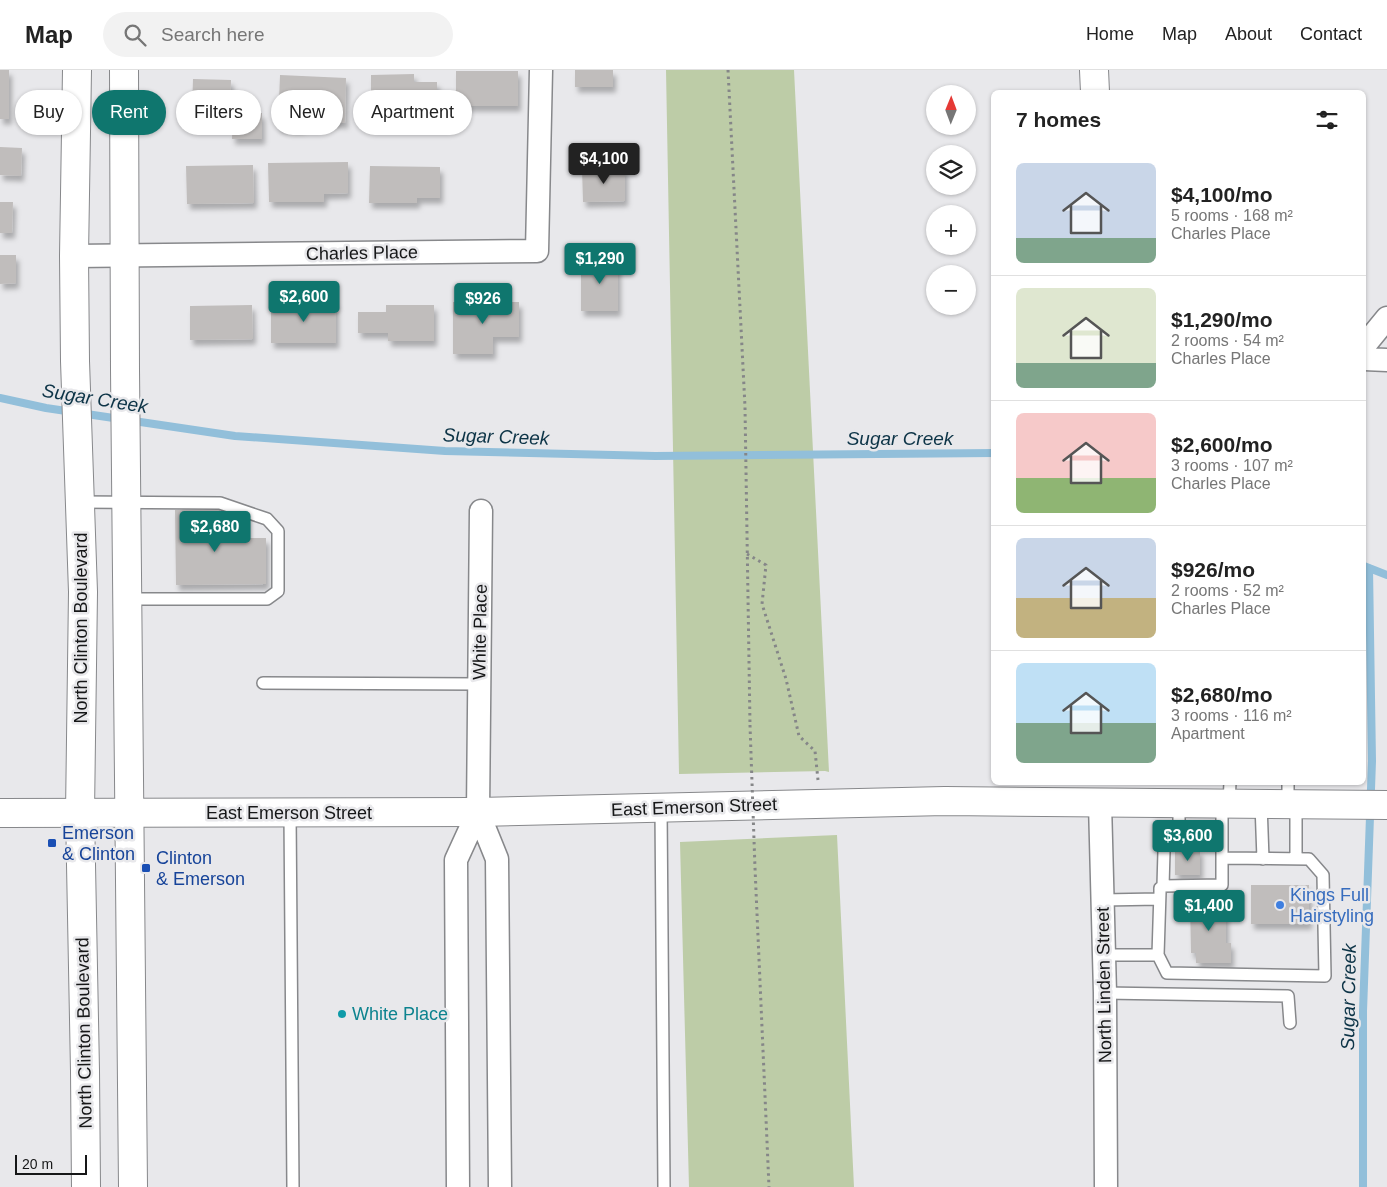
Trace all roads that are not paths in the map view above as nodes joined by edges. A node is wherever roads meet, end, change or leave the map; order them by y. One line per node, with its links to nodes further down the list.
1 (77, 70): 6 (street, North Clinton Boulevard)
2 (124, 70): 7 (street)
3 (541, 70): 7 (street, Charles Place)
4 (1094, 70): 5 (street)
5 (1095, 90)
6 (74, 256): 7 (street, Charles Place); 12 (street, North Clinton Boulevard)
7 (125, 256): 13 (street)
8 (1387, 318): 9 (street)
9 (1366, 344)
10 (1366, 359): 11 (street)
11 (1387, 360)
12 (79, 502): 13 (lane); 26 (street, North Clinton Boulevard)
13 (126, 502): 15 (street); 15 (lane)
14 (481, 511): 17 (street, White Place)
15 (127, 599): 27 (street)
16 (263, 683): 17 (lane)
17 (479, 684): 24 (street, White Place)
18 (1100, 793): 21 (street, East Emerson Street); 23 (street, East Emerson Street); 36 (street, North Linden Street)
19 (1227, 797): 20 (street, East Emerson Street); 21 (street, East Emerson Street); 29 (lane)
20 (1283, 799): 22 (street, East Emerson Street); 32 (lane); 33 (lane)
21 (1179, 804): 30 (lane)
22 (1387, 805)
23 (661, 808): 24 (street, East Emerson Street); 46 (lane)
24 (478, 812): 28 (street, East Emerson Street); 44 (street, White Place); 45 (street, White Place)
25 (0, 813): 26 (street, East Emerson Street)
26 (80, 813): 27 (street, East Emerson Street); 41 (street, North Clinton Boulevard)
27 (129, 813): 28 (street, East Emerson Street); 42 (street)
28 (290, 813): 43 (lane)
29 (1222, 844): 30 (lane); 31 (lane)
30 (1179, 845): 34 (lane)
31 (1222, 858): 33 (lane); 34 (lane)
32 (1296, 858): 33 (lane); 38 (lane)
33 (1263, 859)
34 (1163, 886): 35 (lane)
35 (1160, 899): 36 (lane); 38 (lane)
36 (1102, 900): 37 (street, North Linden Street)
37 (1103, 955): 38 (lane); 39 (street, North Linden Street)
38 (1158, 955)
39 (1104, 993): 40 (lane); 47 (street, North Linden Street)
40 (1290, 1023)
41 (86, 1187)
42 (133, 1187)
43 (293, 1187)
44 (458, 1187)
45 (500, 1187)
46 (664, 1187)
47 (1106, 1187)

